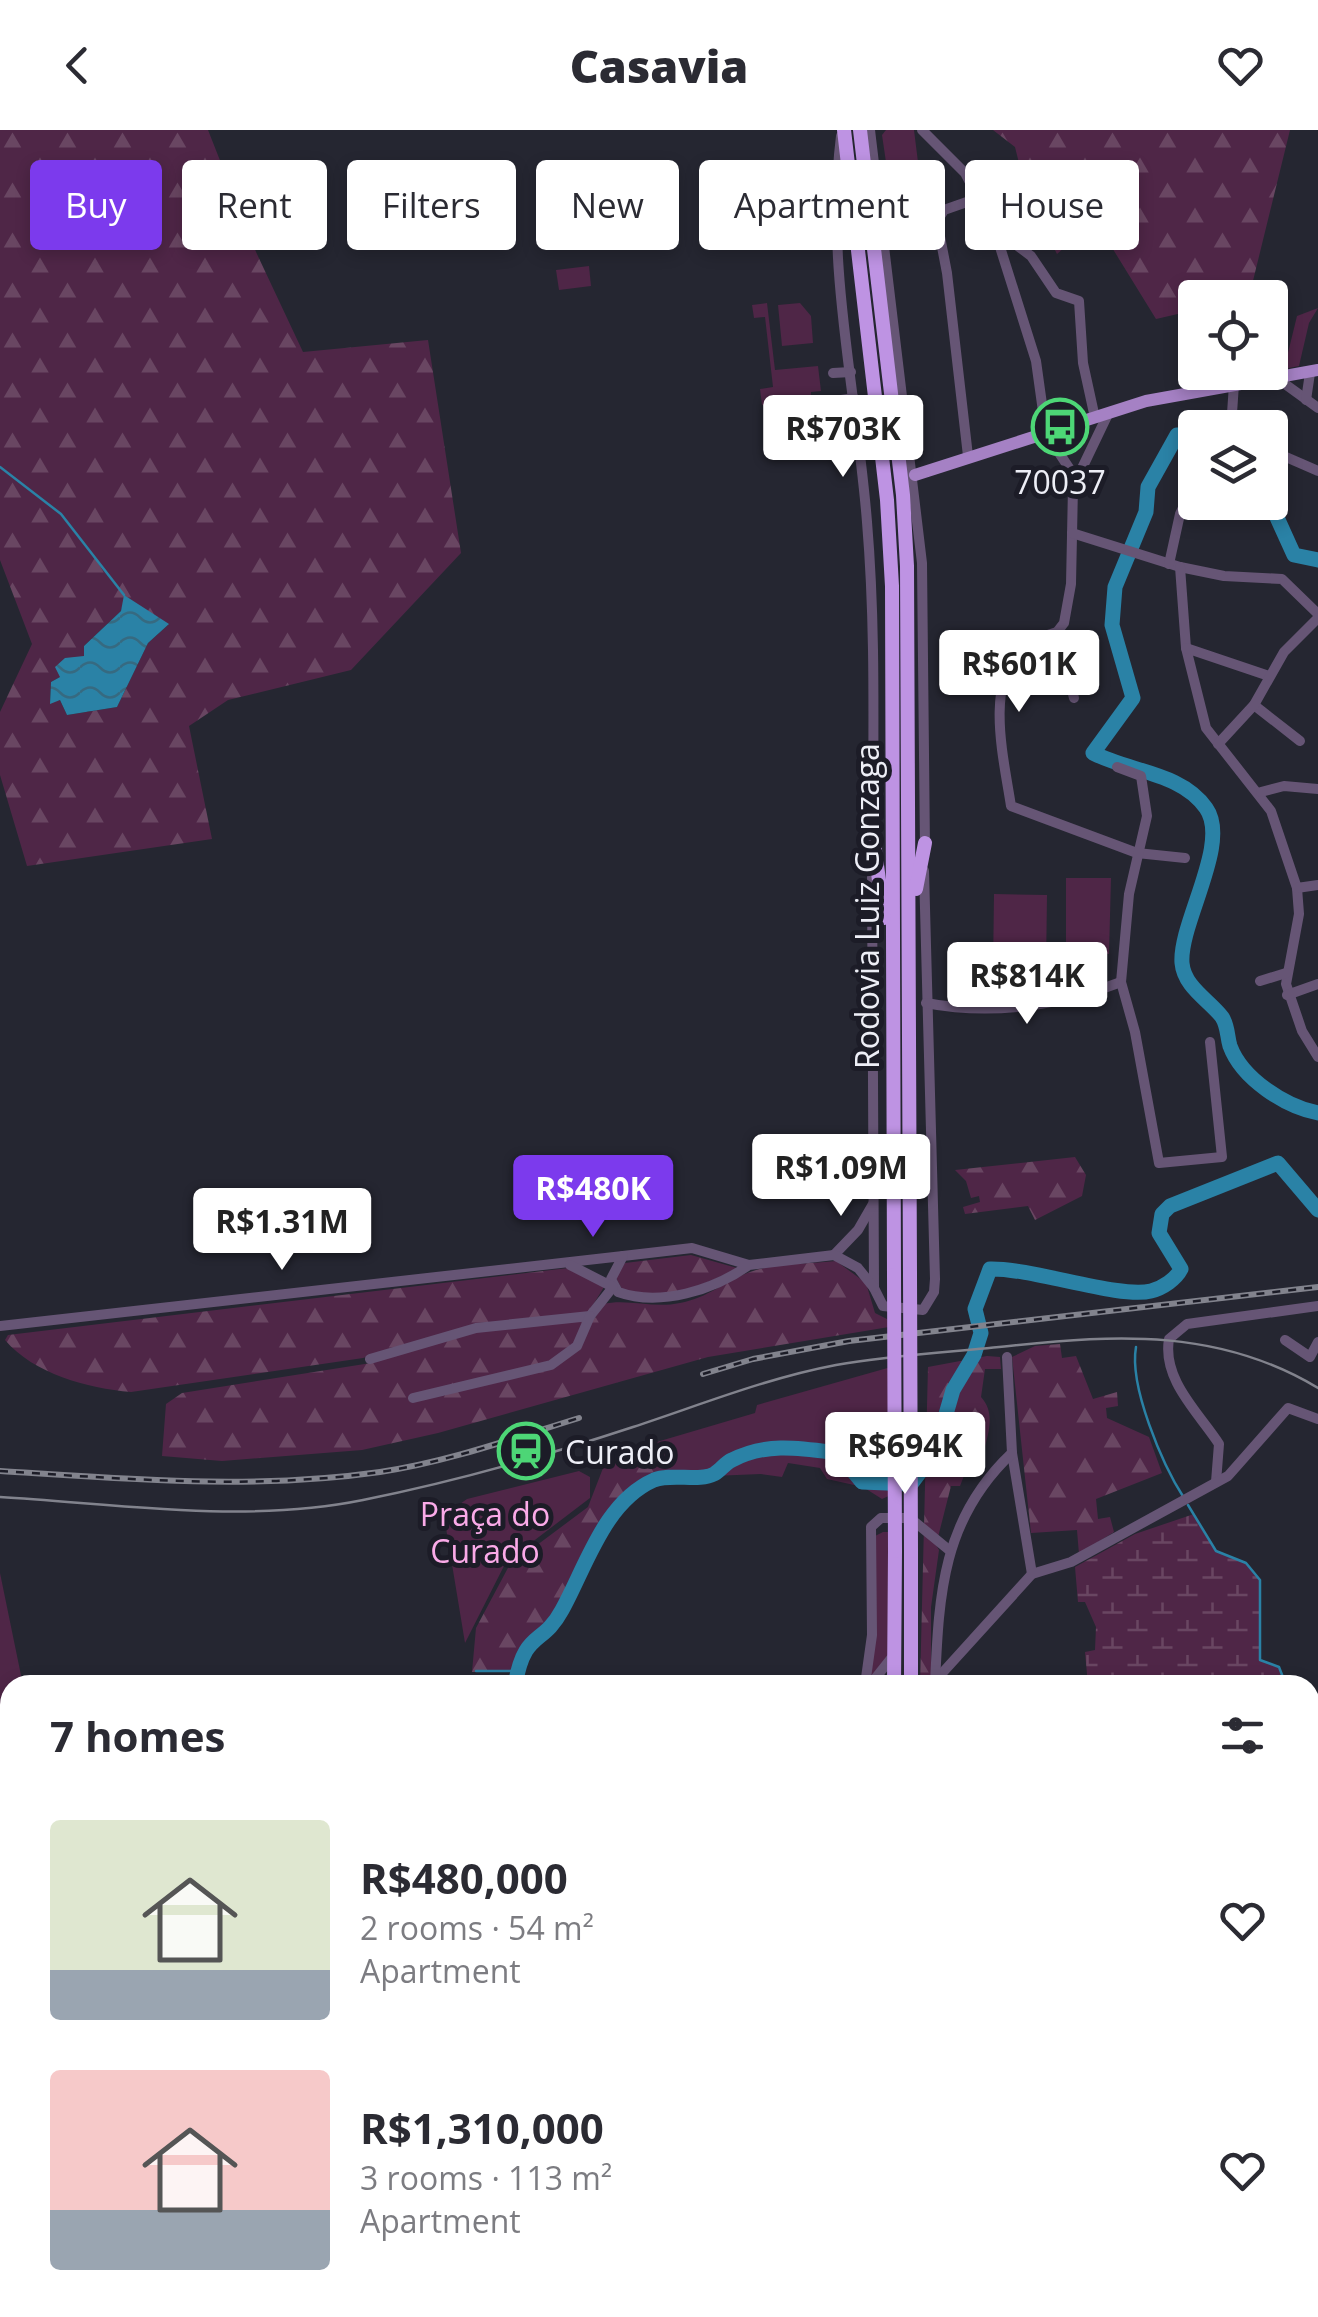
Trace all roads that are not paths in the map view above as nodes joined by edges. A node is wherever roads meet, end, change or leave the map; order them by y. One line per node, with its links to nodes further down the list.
1 (842, 130): 9 (street); 47 (highway, Rodovia Luiz Gonzaga)
2 (860, 130): 46 (highway, Rodovia Luiz Gonzaga)
3 (870, 130): 24 (street)
4 (922, 130): 5 (street)
5 (965, 174)
6 (965, 204): 21 (street)
7 (1001, 250): 20 (street)
8 (1023, 250): 19 (street)
9 (851, 372): 11 (street); 15 (street)
10 (1314, 372): 12 (main road); 16 (street)
11 (833, 373)
12 (1288, 377)
13 (1288, 386): 16 (street)
14 (1196, 390): 19 (main road)
15 (854, 398): 17 (street); 40 (street)
16 (1306, 400): 18 (street)
17 (835, 401)
18 (1318, 408)
19 (1102, 416): 20 (main road); 25 (street)
20 (1046, 433): 21 (main road); 25 (street)
21 (968, 456): 24 (main road)
22 (1288, 458): 23 (street)
23 (1318, 472)
24 (915, 475): 41 (street)
25 (1075, 476): 27 (street)
26 (1179, 520): 28 (street)
27 (1072, 533): 28 (street); 30 (street)
28 (1175, 566): 29 (street); 31 (street)
29 (1318, 616): 32 (street)
30 (1057, 632): 33 (street); 42 (street)
31 (1186, 648): 32 (street); 36 (street)
32 (1269, 676): 34 (street)
33 (1074, 698)
34 (1254, 704): 35 (street); 36 (street)
35 (1300, 741)
36 (1218, 744): 39 (street)
37 (1117, 768): 42 (street)
38 (1318, 788): 39 (street)
39 (1261, 792): 45 (street)
40 (873, 835): 47 (highway); 56 (street)
41 (925, 843): 46 (highway); 53 (street)
42 (1137, 852): 43 (street); 50 (street)
43 (1185, 858)
44 (1318, 886): 45 (street)
45 (1297, 888): 48 (street)
46 (910, 919): 75 (highway, Rodovia Luiz Gonzaga, bridge)
47 (891, 968): 75 (highway, Rodovia Luiz Gonzaga, bridge)
48 (1286, 973): 49 (street); 52 (street)
49 (1260, 981)
50 (1121, 982): 53 (street); 54 (street)
51 (1318, 984): 52 (street)
52 (1287, 996): 55 (street)
53 (926, 1002): 62 (street)
54 (1210, 1042)
55 (1318, 1057)
56 (873, 1204): 57 (street); 62 (street)
57 (834, 1255): 60 (street); 62 (street)
58 (623, 1256): 59 (street); 60 (street); 61 (street)
59 (569, 1264): 61 (street); 65 (street)
60 (749, 1266): 61 (street)
61 (613, 1287): 64 (street)
62 (874, 1288)
63 (1318, 1306): 73 (street)
64 (590, 1316): 69 (street); 70 (street)
65 (0, 1326)
66 (1284, 1340): 67 (street)
67 (1318, 1342)
68 (1007, 1358): 72 (street)
69 (370, 1359)
70 (413, 1398)
71 (1318, 1419): 73 (street)
72 (1012, 1453): 74 (street); 76 (street)
73 (1216, 1482): 76 (street)
74 (949, 1550): 78 (street); 82 (street)
75 (903, 1551): 77 (highway, Rodovia Luiz Gonzaga); 81 (highway, Rodovia Luiz Gonzaga)
76 (1032, 1574): 83 (street)
77 (894, 1656): 79 (street); 80 (highway, Rodovia Luiz Gonzaga)
78 (868, 1675)
79 (876, 1675)
80 (894, 1675)
81 (910, 1675)
82 (935, 1675)
83 (942, 1675)

